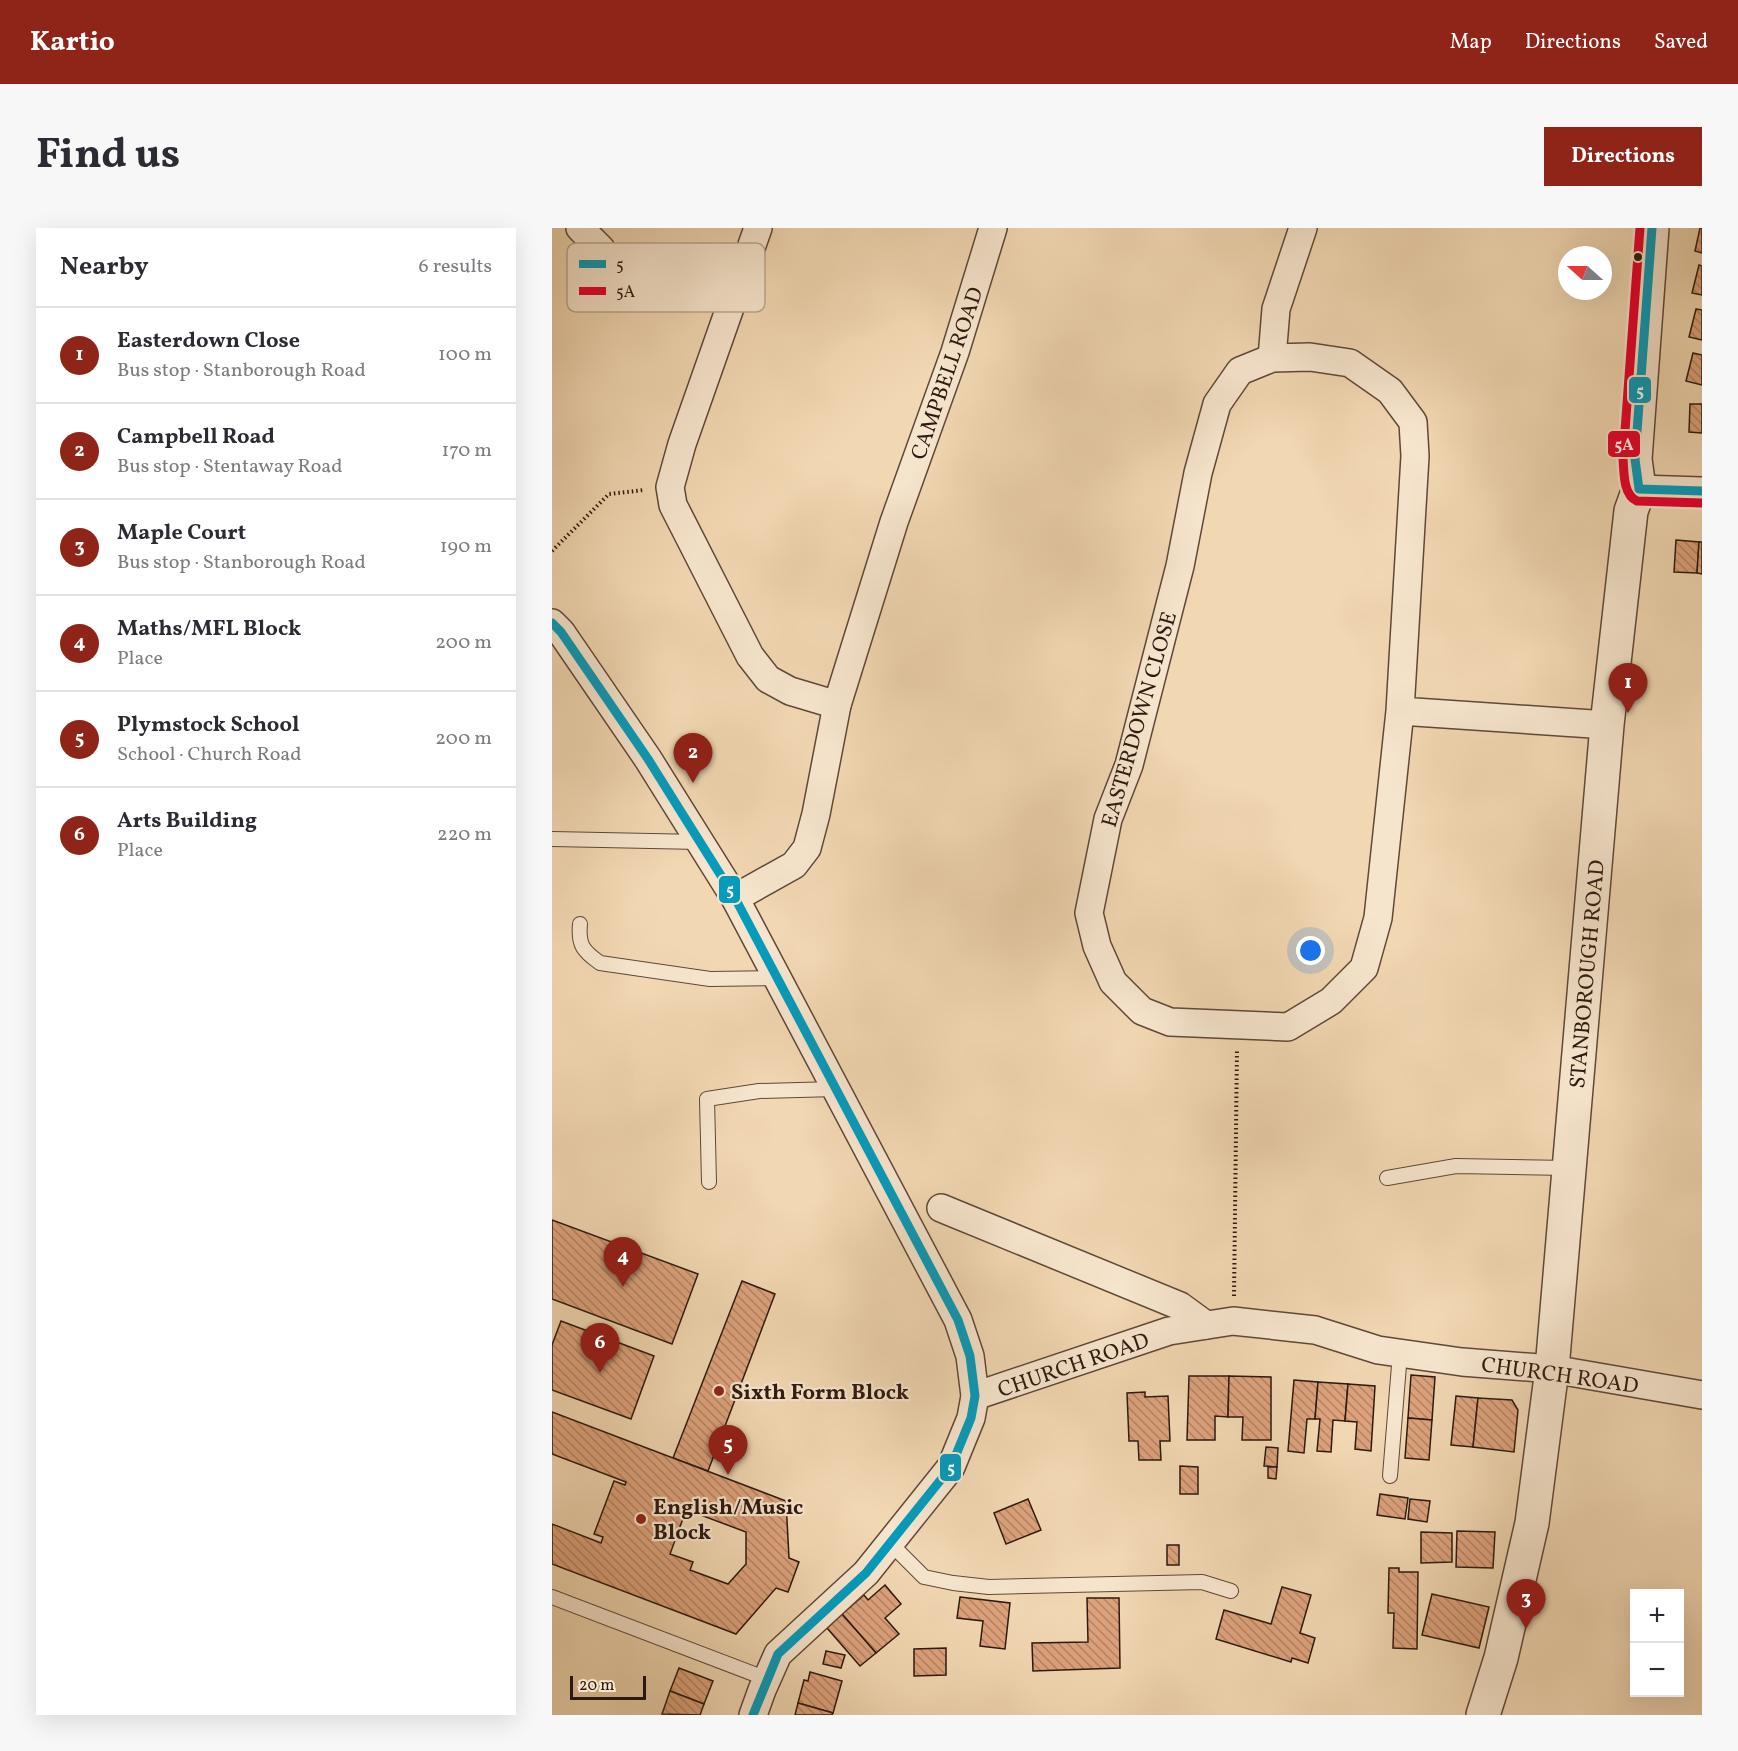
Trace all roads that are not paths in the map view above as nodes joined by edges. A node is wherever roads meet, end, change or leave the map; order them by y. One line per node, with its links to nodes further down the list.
1 (580, 228): 6 (street)
2 (758, 228): 7 (street)
3 (993, 228): 13 (street, CAMPBELL ROAD)
4 (1303, 228): 9 (street)
5 (1652, 228): 10 (street, STANBOROUGH ROAD)
6 (595, 243)
7 (753, 243)
8 (728, 312): 13 (street)
9 (1272, 358): 14 (street, EASTERDOWN CLOSE); 14 (street, EASTERDOWN CLOSE)
10 (1639, 489): 11 (street); 15 (street, STANBOROUGH ROAD)
11 (1702, 491)
12 (552, 623): 17 (street)
13 (837, 705): 18 (street, CAMPBELL ROAD)
14 (1400, 711): 15 (street)
15 (1607, 726): 22 (street, STANBOROUGH ROAD)
16 (552, 839): 17 (lane)
17 (700, 842): 18 (street)
18 (735, 898): 20 (street)
19 (580, 924): 20 (lane)
20 (777, 978): 21 (street)
21 (836, 1089): 24 (lane); 30 (street)
22 (1569, 1168): 23 (lane); 28 (street, STANBOROUGH ROAD)
23 (1388, 1178)
24 (709, 1182)
25 (941, 1208): 26 (street, CHURCH ROAD)
26 (1206, 1325): 27 (street, CHURCH ROAD); 30 (street, CHURCH ROAD)
27 (1400, 1353): 28 (street, CHURCH ROAD); 31 (lane)
28 (1552, 1369): 29 (street, CHURCH ROAD); 37 (street, STANBOROUGH ROAD)
29 (1702, 1395)
30 (975, 1396): 32 (street, CHURCH ROAD)
31 (1390, 1476)
32 (890, 1543): 33 (lane); 35 (street, CHURCH ROAD)
33 (1231, 1591)
34 (552, 1598): 35 (lane)
35 (767, 1678): 36 (street, CHURCH ROAD)
36 (753, 1715)
37 (1483, 1715)

